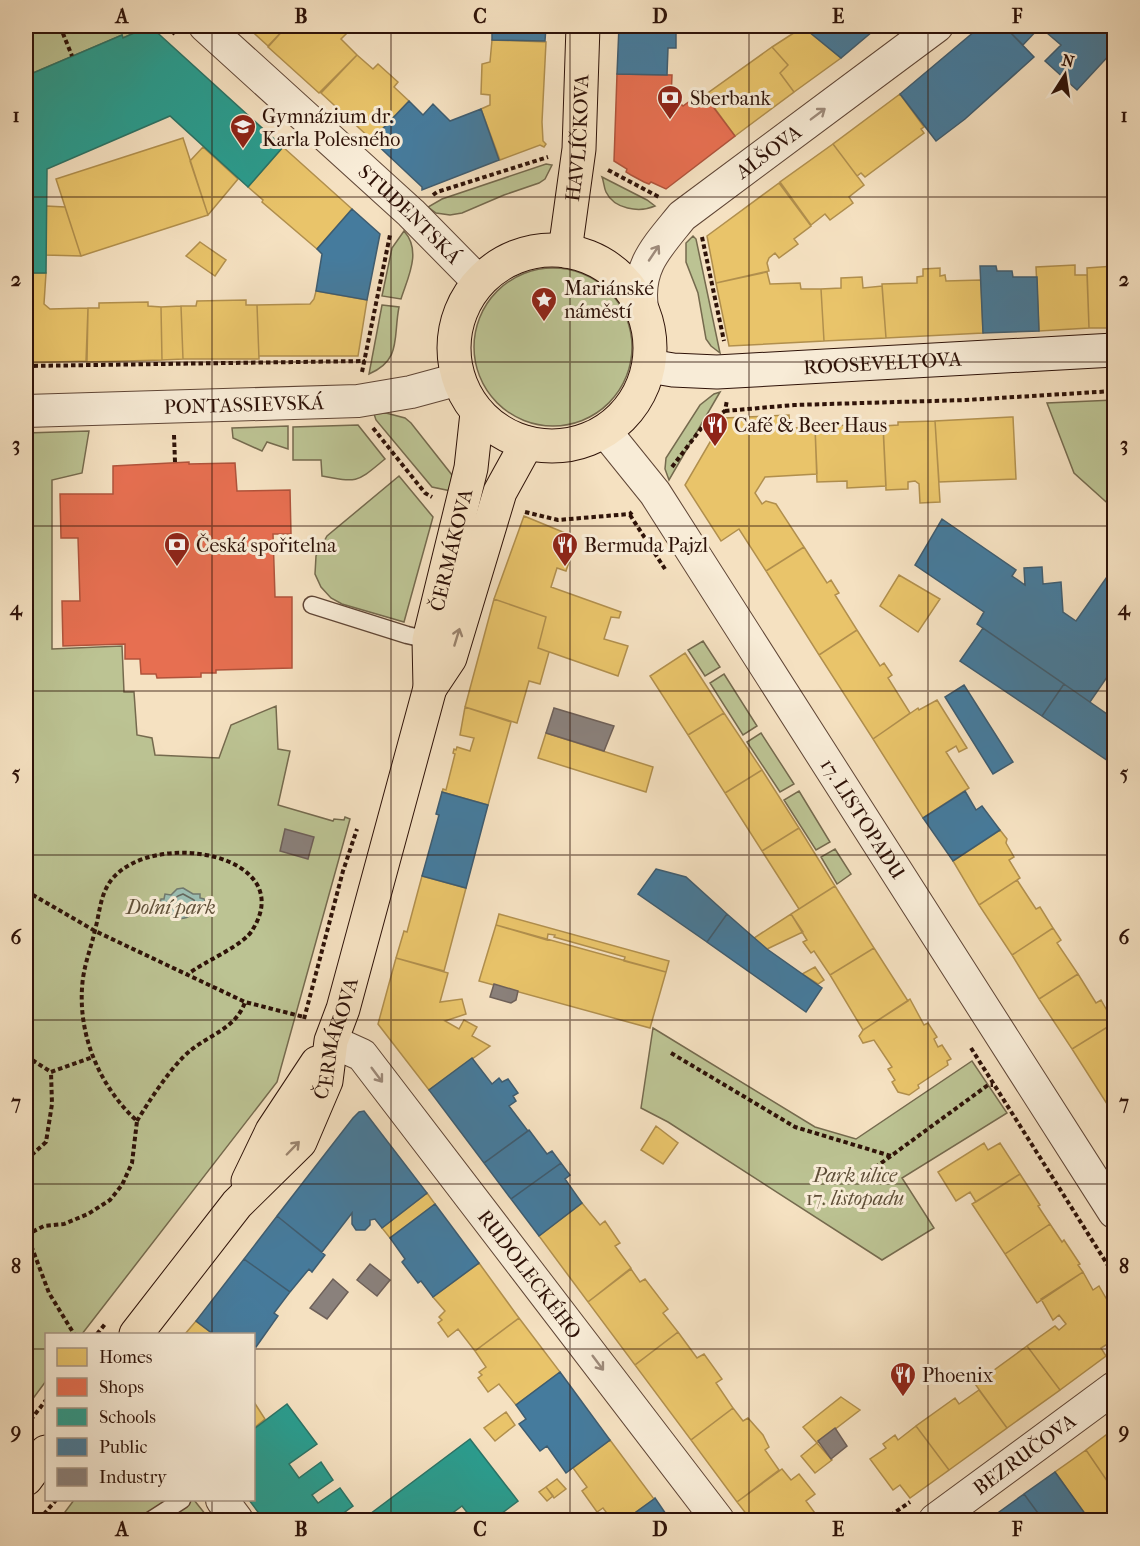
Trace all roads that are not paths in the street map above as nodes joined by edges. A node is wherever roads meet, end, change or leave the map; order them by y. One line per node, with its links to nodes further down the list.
1 (205, 26): 5 (street, STUDENTSKÁ)
2 (583, 26): 4 (main road, HAVLÍČKOVA)
3 (937, 26): 6 (street, ALŠOVA, one-way to 3)
4 (565, 251): 5 (main road); 6 (main road)
5 (479, 282): 9 (main road)
6 (642, 308): 8 (main road)
7 (1114, 350): 8 (main road, ROOSEVELTOVA)
8 (649, 366): 12 (main road)
9 (459, 379): 10 (street, PONTASSIEVSKÁ); 11 (main road)
10 (26, 411)
11 (477, 413): 13 (main road); 15 (main road, ČERMÁKOVA)
12 (605, 431): 13 (main road); 18 (street, 17. LISTOPADU)
13 (527, 442): 16 (main road, ČERMÁKOVA, one-way to 13)
14 (312, 605): 15 (lane)
15 (429, 640): 16 (main road, ČERMÁKOVA)
16 (429, 688): 17 (main road, ČERMÁKOVA)
17 (331, 1041): 19 (main road, ČERMÁKOVA); 27 (street, RUDOLECKÉHO, one-way to 27)
18 (1114, 1212)
19 (124, 1325)
20 (1114, 1388): 28 (street, BEZRUČOVA)
21 (45, 1453): 22 (main road)
22 (26, 1479)
23 (181, 1501): 25 (lane)
24 (223, 1501): 26 (street)
25 (151, 1521)
26 (237, 1521)
27 (718, 1521)
28 (935, 1521)

